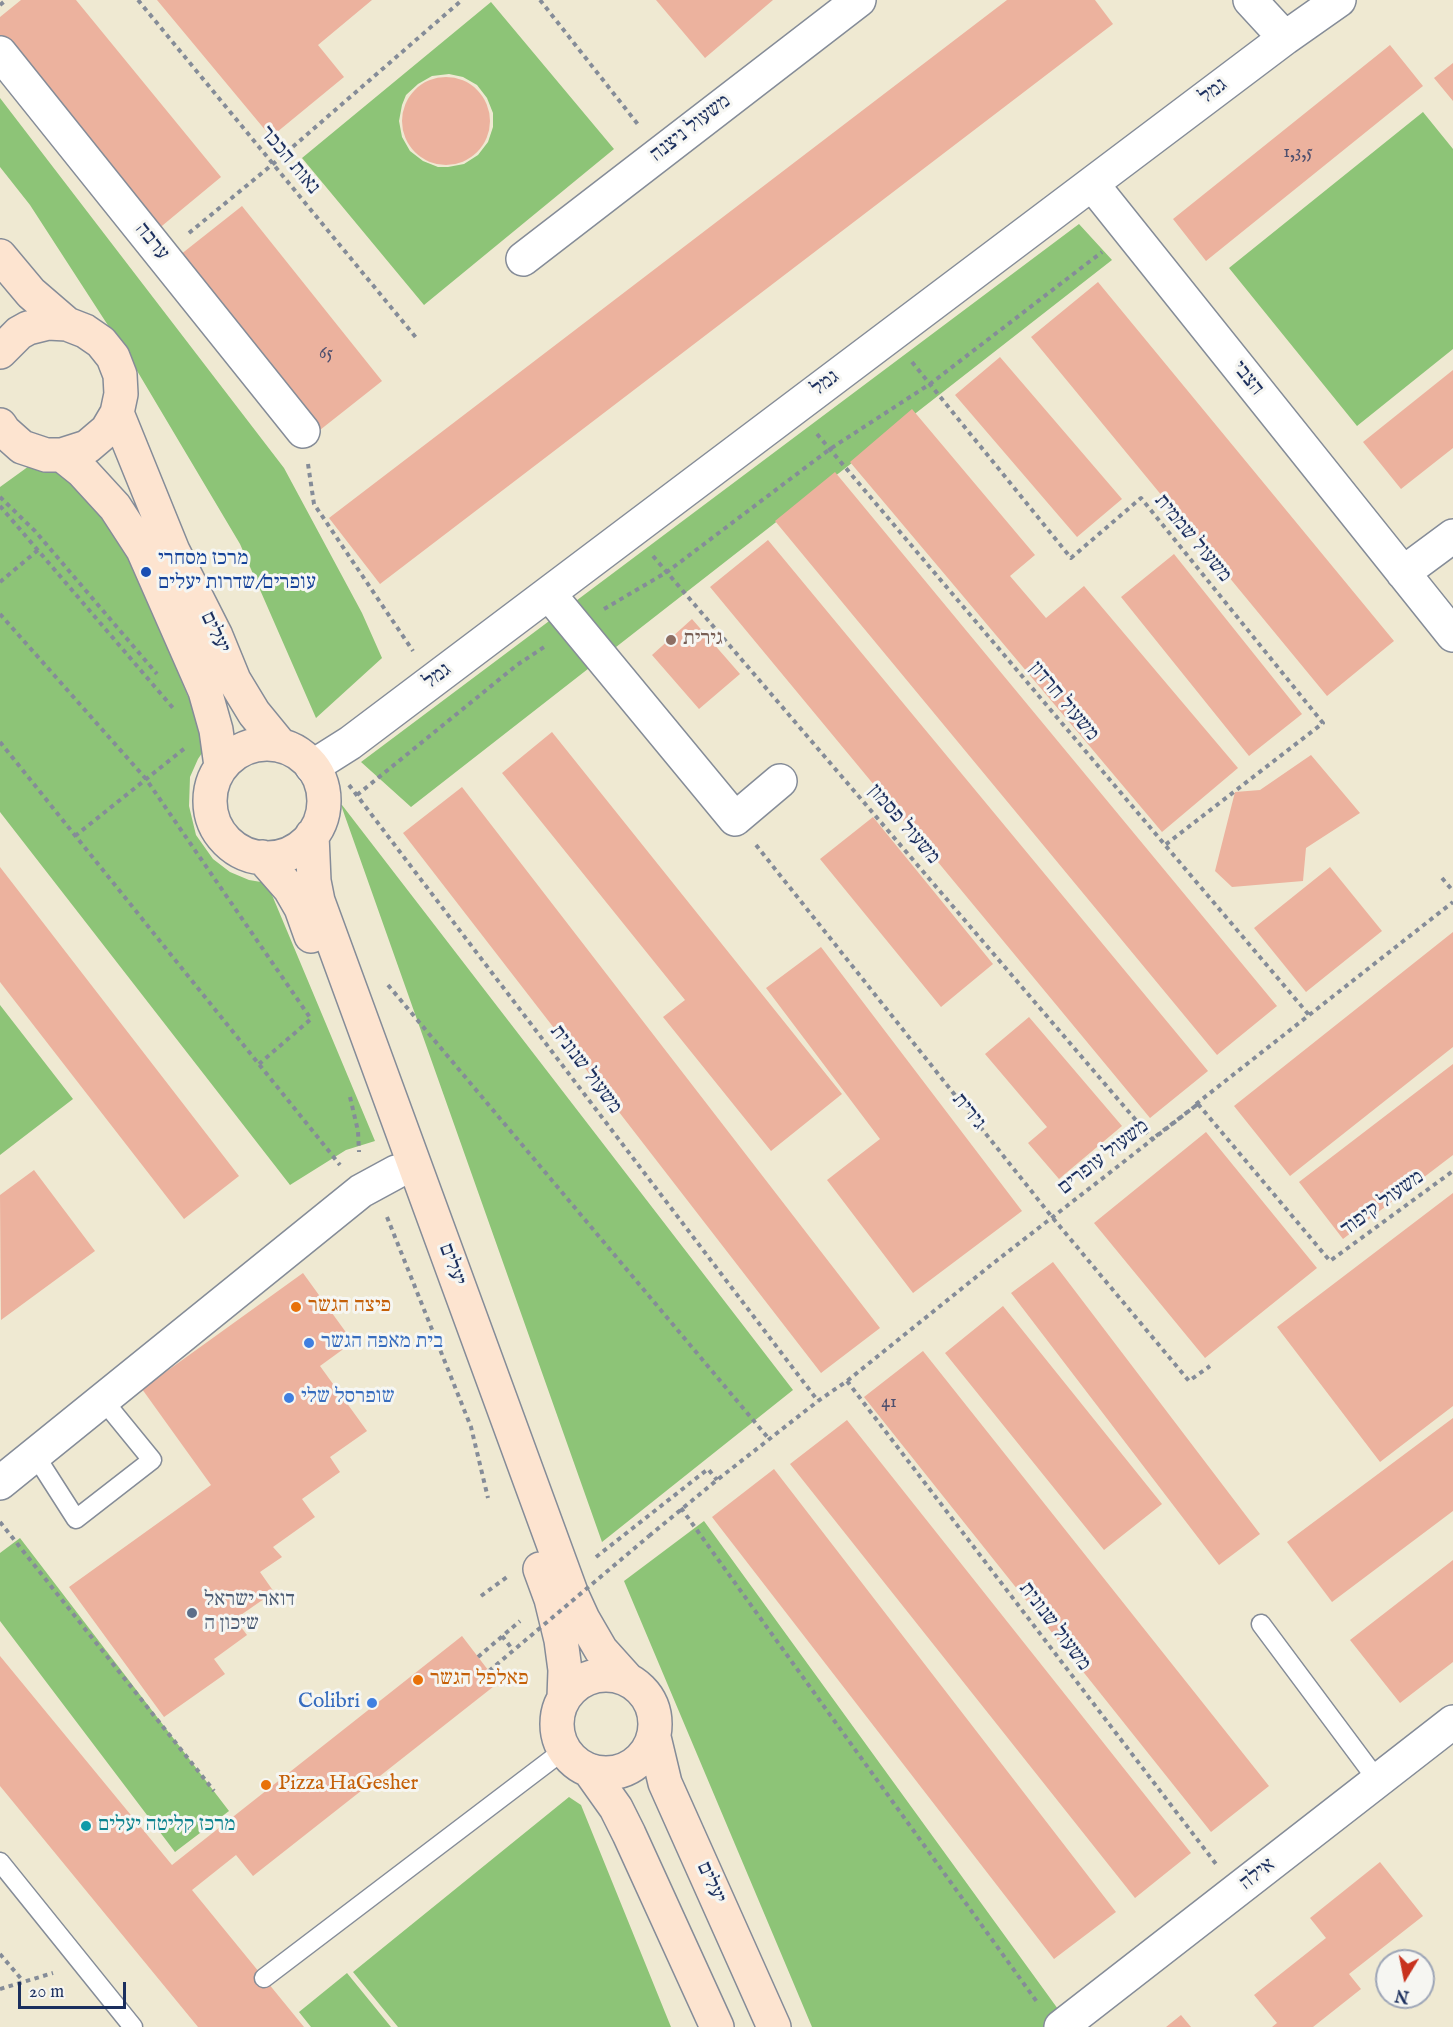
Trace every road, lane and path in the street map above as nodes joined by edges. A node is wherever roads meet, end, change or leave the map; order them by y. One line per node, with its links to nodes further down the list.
1 (6, 0): 8 (path)
2 (138, 0): 12 (path, נאות הככר)
3 (462, 0): 12 (path)
4 (540, 0): 11 (path)
5 (859, 0): 11 (street, משעול ניצנה)
6 (1250, 0): 9 (street)
7 (1339, 0): 9 (street, גמל)
8 (0, 5)
9 (1285, 38): 13 (street, גמל)
10 (0, 53): 16 (street, ערבה)
11 (661, 153): 17 (street, משעול ניצנה)
12 (273, 164): 16 (path); 20 (path, נאות הככר)
13 (1092, 184): 14 (street, הצבי); 19 (street, גמל)
14 (1129, 231): 22 (path); 35 (street, הצבי)
15 (0, 256): 18 (street)
16 (162, 256): 26 (street, ערבה)
17 (523, 258)
18 (67, 324): 21 (street); 24 (street)
19 (891, 335): 22 (path, משעול שממית); 23 (street, גמל)
20 (418, 340)
21 (0, 352)
22 (930, 384): 27 (path); 55 (path, משעול שממית)
23 (795, 408): 27 (path, משעול חרדון); 31 (street, גמל)
24 (117, 413): 28 (street); 46 (street, יעלים)
25 (1, 430): 28 (street)
26 (303, 431): 42 (path)
27 (830, 449): 34 (path); 55 (path, משעול חרדון)
28 (62, 455): 48 (street, יעלים)
29 (0, 497): 41 (path)
30 (0, 506): 33 (path)
31 (632, 531): 34 (path, משעול פסמון); 37 (street, גמל)
32 (1453, 536): 35 (street)
33 (38, 550): 36 (path); 43 (path)
34 (667, 572): 39 (path); 65 (path, משעול פסמון)
35 (1404, 573): 40 (street, הצבי)
36 (0, 582)
37 (549, 594): 39 (street); 42 (street, גמל)
38 (0, 614): 49 (path)
39 (576, 626): 51 (path); 52 (street)
40 (1453, 635)
41 (162, 680)
42 (433, 681): 47 (street, גמל)
43 (177, 713)
44 (0, 742): 54 (path)
45 (187, 746): 49 (path)
46 (281, 746): 47 (street); 48 (street)
47 (321, 762): 51 (path, משעול שנונית); 53 (street)
48 (209, 774): 56 (street); 56 (path)
49 (146, 779): 54 (path); 62 (path)
50 (780, 781): 52 (street)
51 (357, 795): 73 (path, משעול שנונית)
52 (735, 819): 69 (path, גירית)
53 (312, 835): 56 (street); 82 (street, יעלים)
54 (75, 836): 62 (path)
55 (1165, 845): 61 (path, משעול חרדון)
56 (248, 860): 67 (street, יעלים)
57 (1442, 878): 58 (path)
58 (1453, 891)
59 (1453, 902): 61 (path, משעול עופרים)
60 (387, 983): 74 (path)
61 (1309, 1015): 65 (path, משעול עופרים)
62 (259, 1065): 68 (path)
63 (349, 1094): 68 (path)
64 (1198, 1104): 65 (path, משעול עופרים); 66 (path, משעול קיפוד); 69 (path, משעול עופרים)
65 (1152, 1139)
66 (1453, 1171)
67 (396, 1172): 68 (street); 91 (street, יעלים)
68 (361, 1191): 72 (street); 78 (path)
69 (1052, 1217): 70 (path, גירית); 71 (path, משעול עופרים)
70 (1210, 1366)
71 (847, 1381): 73 (path, משעול עופרים); 98 (path, משעול שנונית)
72 (103, 1400): 75 (street); 75 (lane)
73 (818, 1401): 74 (path, משעול עופרים)
74 (769, 1439): 76 (path, משעול עופרים)
75 (35, 1455): 77 (street)
76 (717, 1480): 79 (path, משעול עופרים); 82 (path)
77 (0, 1483)
78 (488, 1498)
79 (681, 1508): 87 (path, משעול עופרים, bridge); 104 (path)
80 (0, 1522): 96 (path)
81 (510, 1575): 83 (path)
82 (566, 1579): 90 (street, יעלים)
83 (481, 1596)
84 (527, 1616): 86 (path)
85 (1261, 1624): 95 (lane)
86 (502, 1636): 87 (path); 88 (path)
87 (513, 1650): 89 (path, משעול עופרים, bridge)
88 (478, 1657)
89 (489, 1671)
90 (628, 1680): 91 (street); 93 (street)
91 (564, 1698): 94 (street)
92 (1453, 1722): 95 (street, אילה)
93 (654, 1737): 94 (street); 107 (street, יעלים)
94 (576, 1760): 101 (lane); 106 (street)
95 (1378, 1781): 98 (street, אילה)
96 (214, 1791)
97 (0, 1862): 100 (lane)
98 (1237, 1891): 104 (street, אילה)
99 (0, 1954): 102 (path)
100 (83, 1965): 102 (path); 105 (lane)
101 (264, 1978)
102 (23, 1982): 103 (path)
103 (0, 1989)
104 (1051, 2017)
105 (133, 2027)
106 (717, 2027)
107 (774, 2027)

